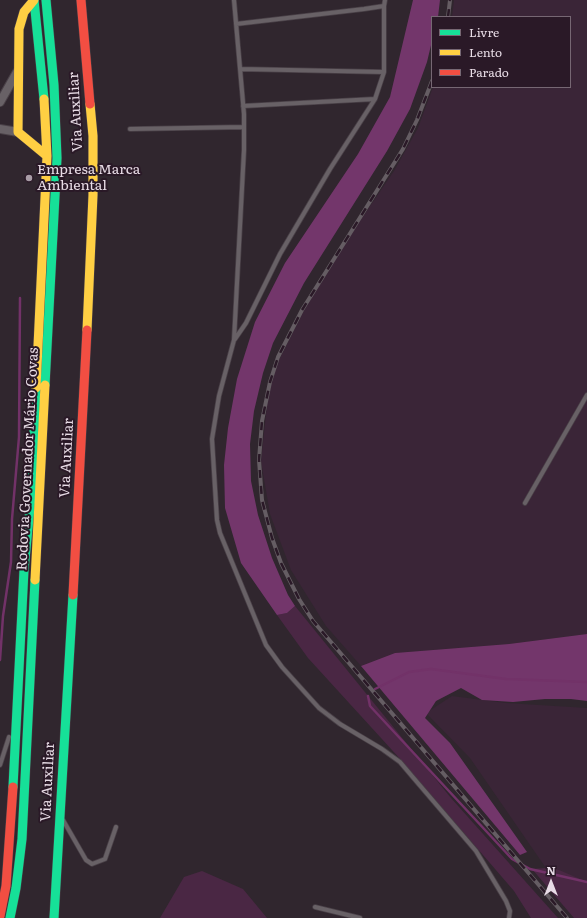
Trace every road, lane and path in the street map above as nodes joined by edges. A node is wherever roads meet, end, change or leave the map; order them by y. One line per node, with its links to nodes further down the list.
1 (34, 0): 9 (main road); 18 (main road, Rodovia Governador Mário Covas)
2 (46, 0): 28 (main road, Rodovia Governador Mário Covas)
3 (81, 0): 24 (main road, Via Auxiliar)
4 (234, 0): 7 (lane)
5 (385, 0): 6 (lane)
6 (384, 6): 7 (lane); 10 (lane)
7 (236, 24): 8 (lane)
8 (240, 69): 10 (lane); 13 (lane)
9 (17, 72): 12 (street); 17 (main road)
10 (384, 72): 11 (lane)
11 (375, 99): 13 (lane); 19 (lane)
12 (0, 102)
13 (244, 106): 14 (lane)
14 (244, 127): 16 (lane); 19 (lane)
15 (0, 129): 17 (street)
16 (130, 129)
17 (18, 132): 18 (main road)
18 (47, 156): 22 (main road, Rodovia Governador Mário Covas)
19 (234, 340): 31 (lane)
20 (587, 395): 21 (lane)
21 (525, 503)
22 (18, 712): 23 (lane); 27 (main road, Rodovia Governador Mário Covas)
23 (0, 765)
24 (60, 815): 25 (lane); 29 (main road, Via Auxiliar)
25 (116, 827)
26 (315, 908): 30 (lane)
27 (0, 916)
28 (10, 918)
29 (54, 918)
30 (360, 918)
31 (509, 918)

